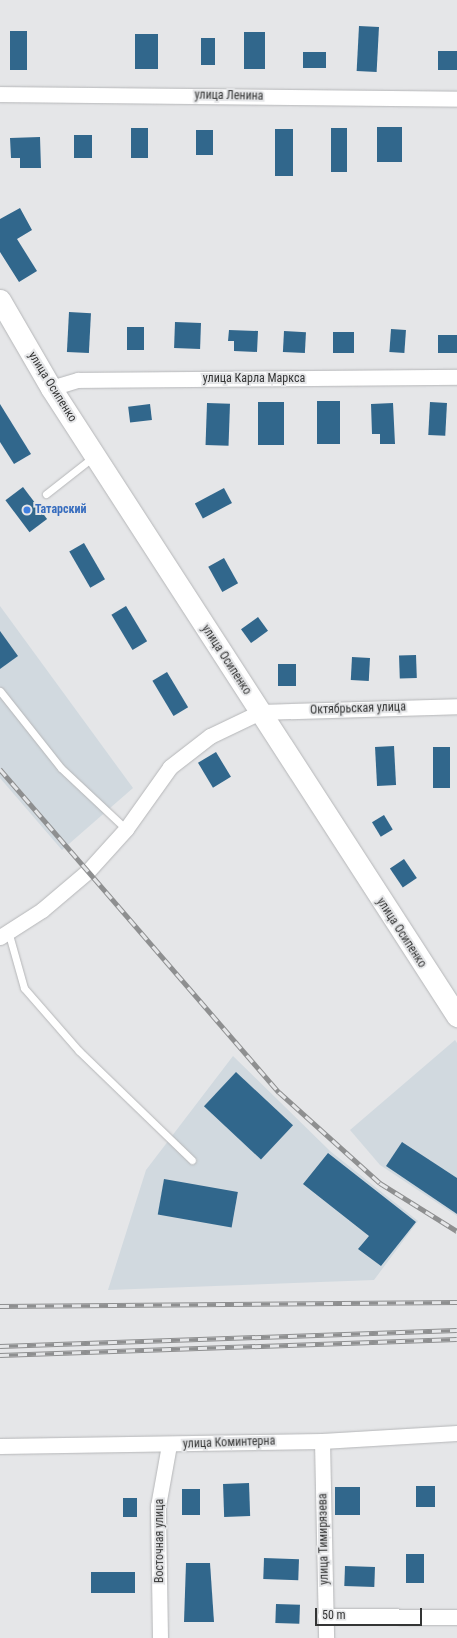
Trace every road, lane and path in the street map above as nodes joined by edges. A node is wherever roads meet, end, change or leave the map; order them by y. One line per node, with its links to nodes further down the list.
1 (0, 94): 2 (street, улица Ленина)
2 (457, 99)
3 (0, 300): 5 (street, улица Осипенко)
4 (457, 377): 5 (street, улица Карла Маркса)
5 (51, 388): 6 (street, улица Осипенко)
6 (95, 456): 7 (lane); 10 (street, улица Осипенко)
7 (46, 494)
8 (0, 692): 11 (lane)
9 (457, 706): 10 (street, Октябрьская улица)
10 (260, 712): 11 (street); 13 (street, улица Осипенко)
11 (126, 829): 12 (street)
12 (4, 934): 14 (lane)
13 (457, 1016)
14 (192, 1160)
15 (457, 1433): 16 (street, улица Коминтерна)
16 (322, 1441): 17 (street, улица Коминтерна); 19 (street, улица Тимирязева)
17 (169, 1445): 18 (street, улица Коминтерна); 21 (street, Восточная улица)
18 (0, 1446)
19 (325, 1616): 20 (street); 22 (street, улица Тимирязева)
20 (457, 1617)
21 (160, 1638)
22 (326, 1638)

